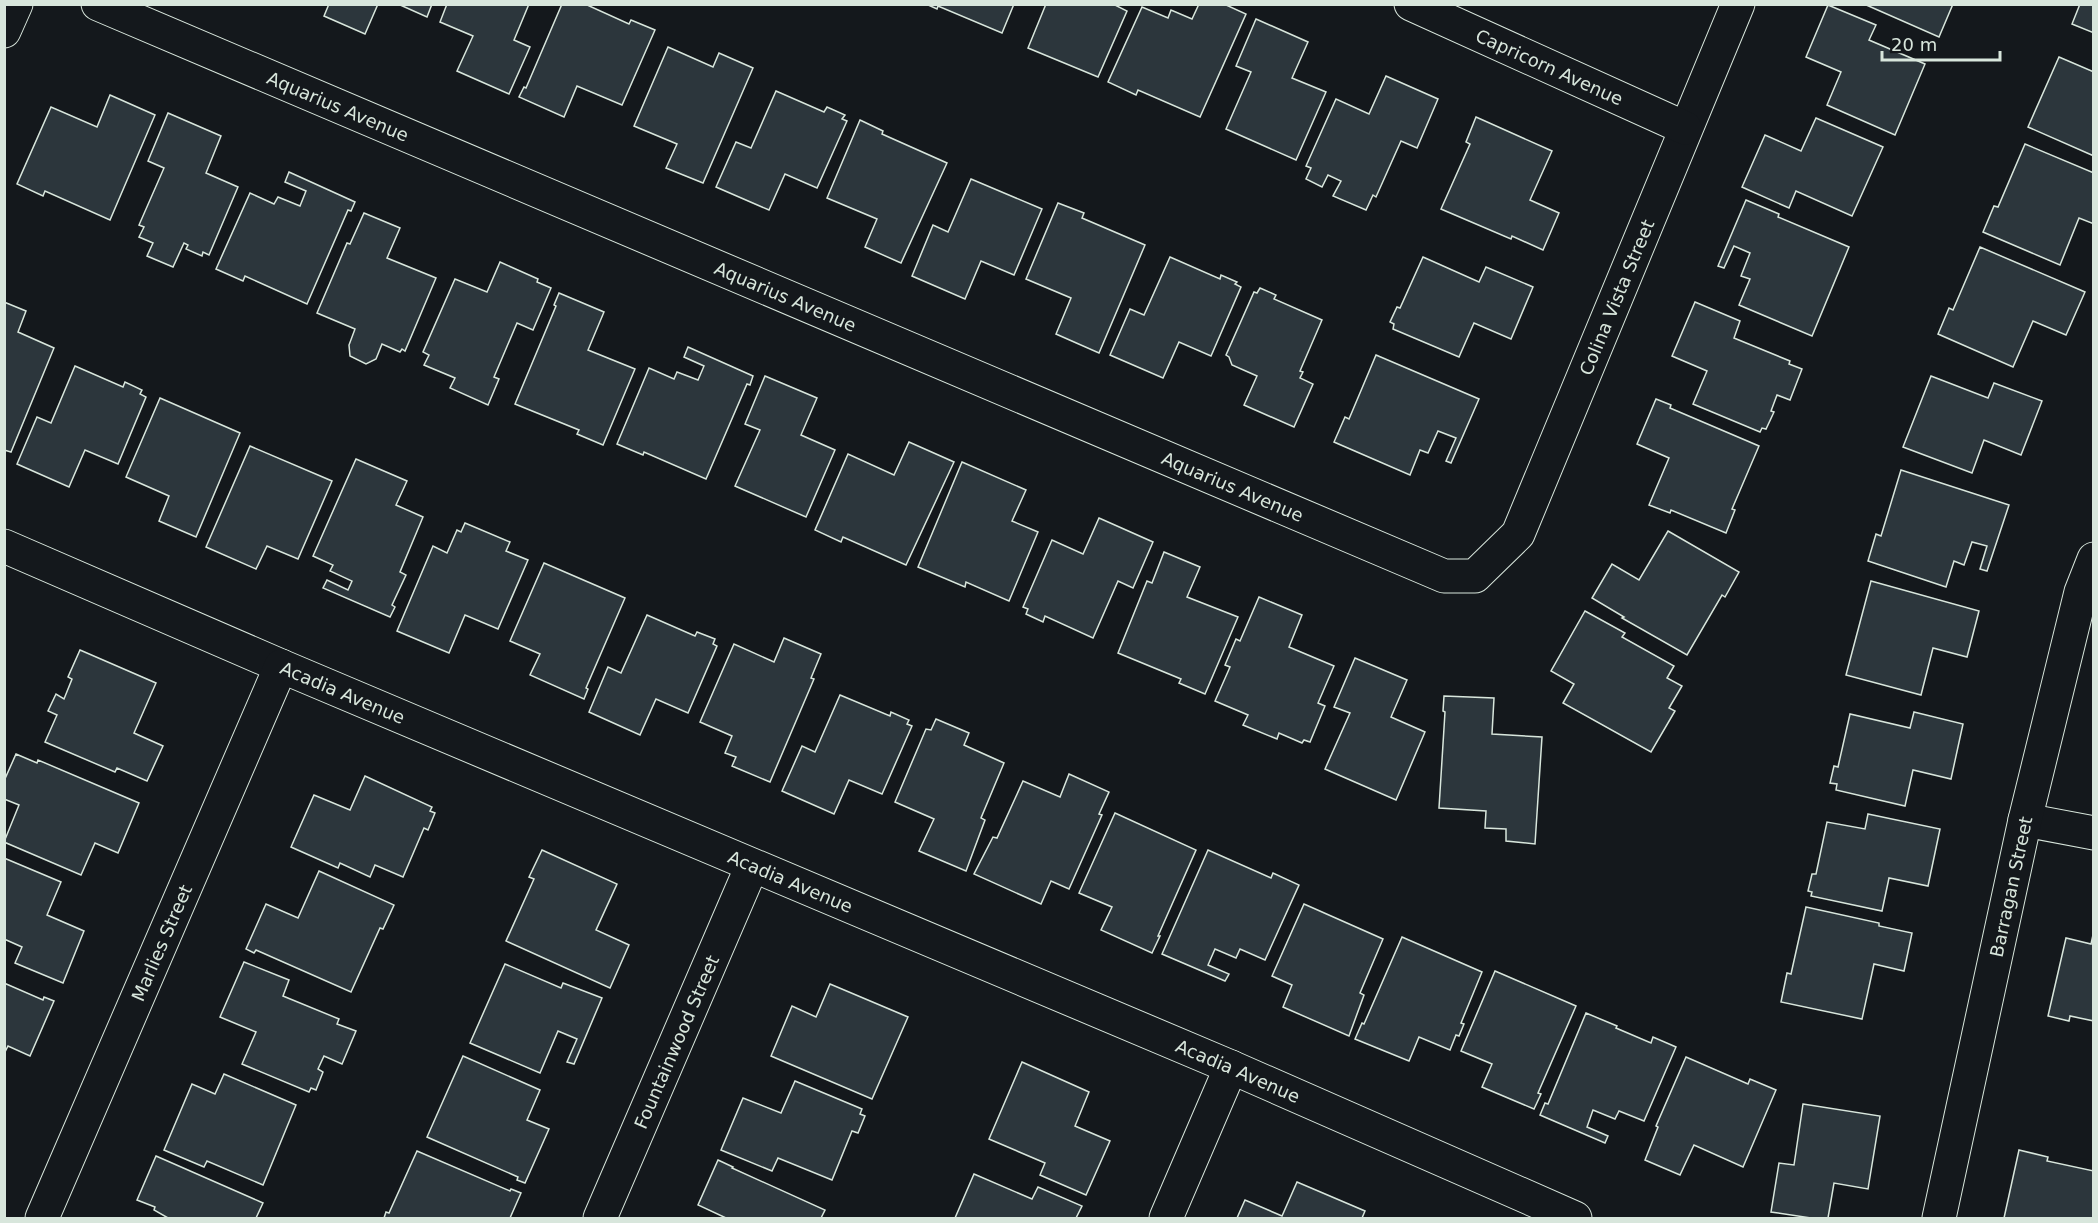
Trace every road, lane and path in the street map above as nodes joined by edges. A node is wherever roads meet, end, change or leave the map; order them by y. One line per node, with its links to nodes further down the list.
1 (16, 4): 5 (street)
2 (98, 4): 9 (street, Aquarius Avenue)
3 (1412, 4): 6 (street, Capricorn Avenue)
4 (1738, 4): 6 (street, Colina Vista Street)
5 (4, 31)
6 (1685, 128): 9 (street, Colina Vista Street)
7 (4, 546): 10 (street, Acadia Avenue)
8 (2094, 559): 11 (street, Barragan Street)
9 (1475, 576)
10 (281, 666): 13 (street, Acadia Avenue); 15 (street, Marlies Street)
11 (2025, 820): 12 (street); 19 (street, Barragan Street)
12 (2094, 833)
13 (752, 866): 14 (street, Acadia Avenue); 16 (street, Fountainwood Street)
14 (1231, 1067): 17 (street); 18 (street, Acadia Avenue)
15 (42, 1218)
16 (600, 1218)
17 (1166, 1218)
18 (1575, 1218)
19 (1939, 1218)

